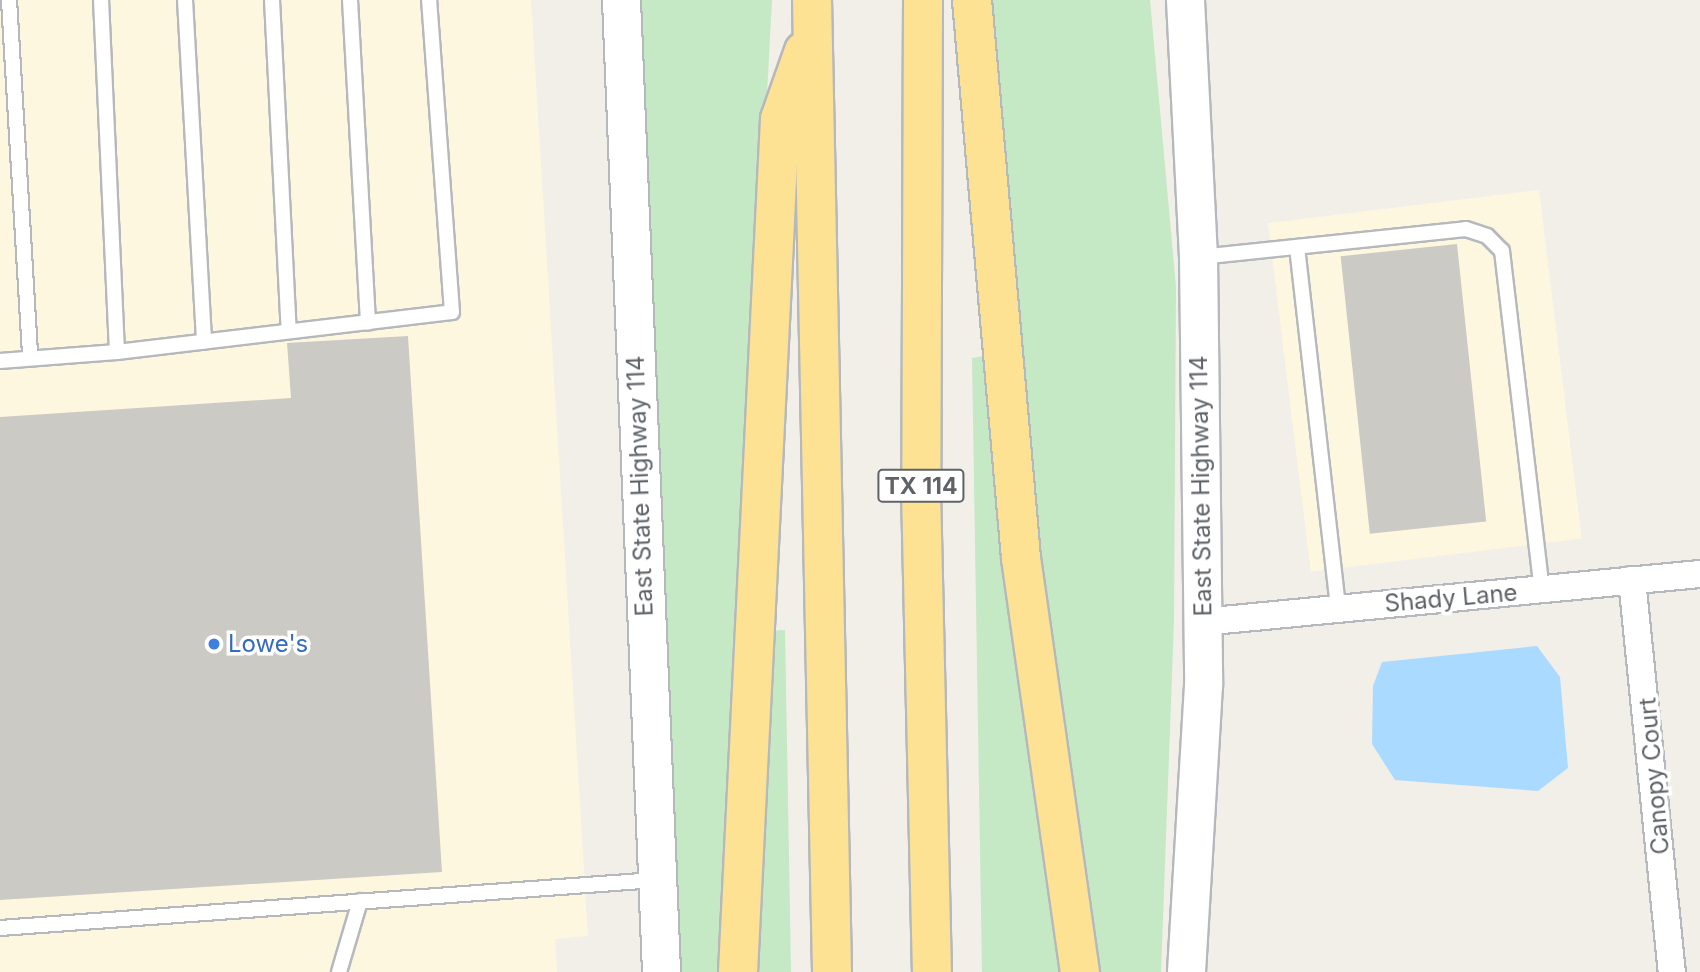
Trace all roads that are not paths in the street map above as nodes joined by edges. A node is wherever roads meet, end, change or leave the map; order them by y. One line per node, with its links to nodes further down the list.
1 (9, 0): 18 (lane)
2 (101, 0): 17 (lane)
3 (185, 0): 16 (lane)
4 (272, 0): 15 (lane)
5 (350, 0): 14 (lane)
6 (429, 0): 14 (lane)
7 (621, 0): 25 (main road, East State Highway 114)
8 (923, 0): 32 (highway, TX 114)
9 (972, 0): 33 (highway)
10 (1185, 0): 13 (main road, East State Highway 114)
11 (812, 15): 30 (highway); 31 (highway)
12 (1297, 247): 13 (lane); 22 (lane); 23 (lane)
13 (1198, 257): 24 (main road, East State Highway 114)
14 (368, 322): 15 (lane)
15 (289, 331): 16 (lane)
16 (204, 341): 17 (lane)
17 (117, 352): 18 (lane)
18 (30, 358): 19 (lane)
19 (0, 360)
20 (1700, 574): 21 (street, Shady Lane)
21 (1632, 580): 22 (street, Shady Lane); 35 (street, Canopy Court)
22 (1542, 589): 23 (street, Shady Lane)
23 (1338, 608): 24 (street, Shady Lane)
24 (1202, 622): 34 (main road, East State Highway 114)
25 (657, 880): 26 (lane); 29 (main road, East State Highway 114)
26 (360, 901): 27 (lane); 28 (lane)
27 (0, 928)
28 (339, 972)
29 (661, 972)
30 (738, 972)
31 (832, 972)
32 (932, 972)
33 (1080, 972)
34 (1186, 972)
35 (1672, 972)

